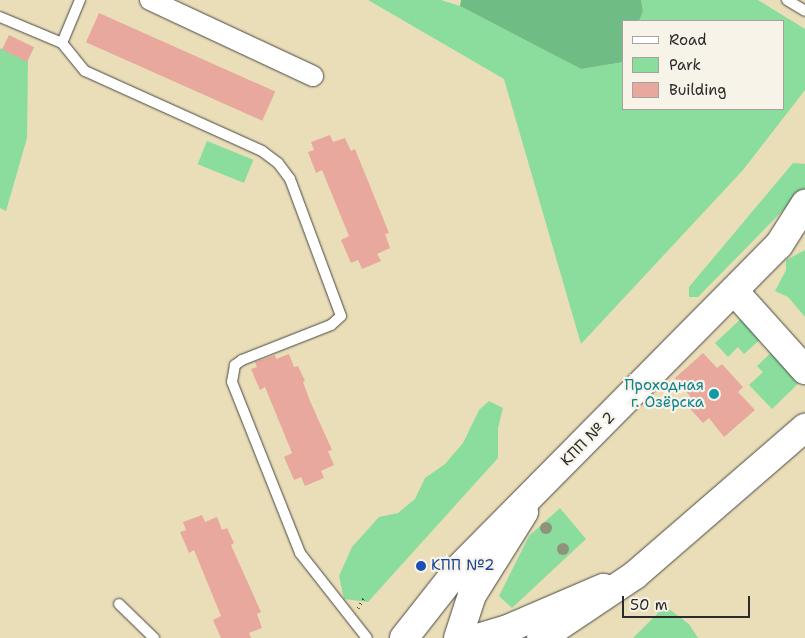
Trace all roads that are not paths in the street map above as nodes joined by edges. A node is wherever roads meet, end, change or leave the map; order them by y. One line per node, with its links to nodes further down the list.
1 (80, 0): 6 (lane)
2 (150, 0): 7 (street)
3 (787, 0): 4 (lane)
4 (805, 11)
5 (0, 17): 6 (lane)
6 (62, 43): 18 (lane)
7 (313, 76)
8 (805, 204): 10 (main road)
9 (805, 226): 10 (main road)
10 (779, 245): 11 (main road)
11 (735, 292): 12 (main road); 14 (main road, КПП № 2)
12 (805, 370)
13 (805, 428): 15 (main road)
14 (546, 480): 19 (main road); 20 (main road)
15 (634, 575): 21 (main road); 22 (main road)
16 (119, 604): 17 (lane)
17 (154, 638)
18 (367, 638)
19 (404, 638)
20 (458, 638)
21 (478, 638)
22 (541, 638)

